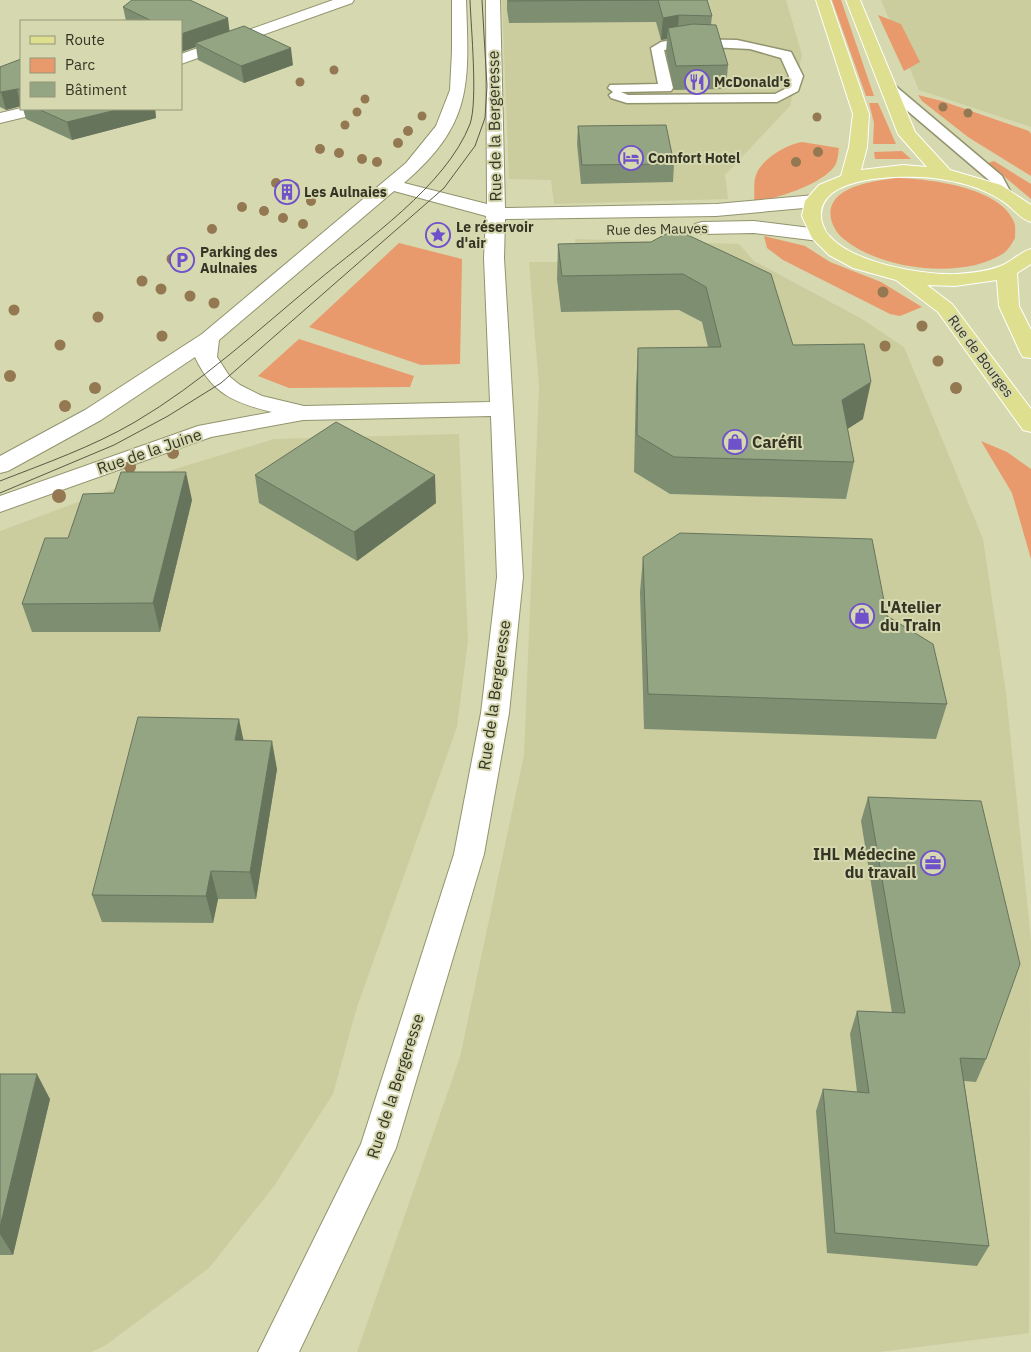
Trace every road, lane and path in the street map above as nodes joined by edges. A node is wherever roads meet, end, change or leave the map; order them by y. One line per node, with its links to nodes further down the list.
1 (347, 0): 6 (street)
2 (459, 0): 13 (street, Rue de la Bergeresse)
3 (493, 0): 17 (street, Rue de la Bergeresse)
4 (823, 0): 12 (main road)
5 (853, 0): 7 (main road)
6 (182, 59)
7 (888, 87): 11 (main road); 14 (lane)
8 (616, 91): 8 (lane)
9 (32, 110): 10 (street)
10 (0, 118)
11 (943, 173): 12 (main road); 14 (main road)
12 (850, 177): 15 (main road)
13 (391, 185): 17 (street); 24 (street)
14 (1003, 193): 16 (main road)
15 (815, 201): 17 (street, Rue des Mauves); 20 (main road)
16 (1029, 211)
17 (496, 222): 19 (street); 26 (street, Rue de la Bergeresse)
18 (578, 231): 20 (street, Rue des Mauves)
19 (530, 232)
20 (819, 234): 23 (main road)
21 (1031, 255): 22 (main road)
22 (1007, 272): 23 (main road); 25 (main road)
23 (901, 276): 28 (main road, Rue de Bourges)
24 (209, 338): 27 (street, Rue de la Juine); 29 (street)
25 (1031, 352)
26 (500, 409): 27 (street, Rue de la Juine); 31 (street, Rue de la Bergeresse)
27 (302, 413): 30 (street, Rue de la Juine)
28 (1031, 425)
29 (0, 466)
30 (0, 504)
31 (278, 1352)

